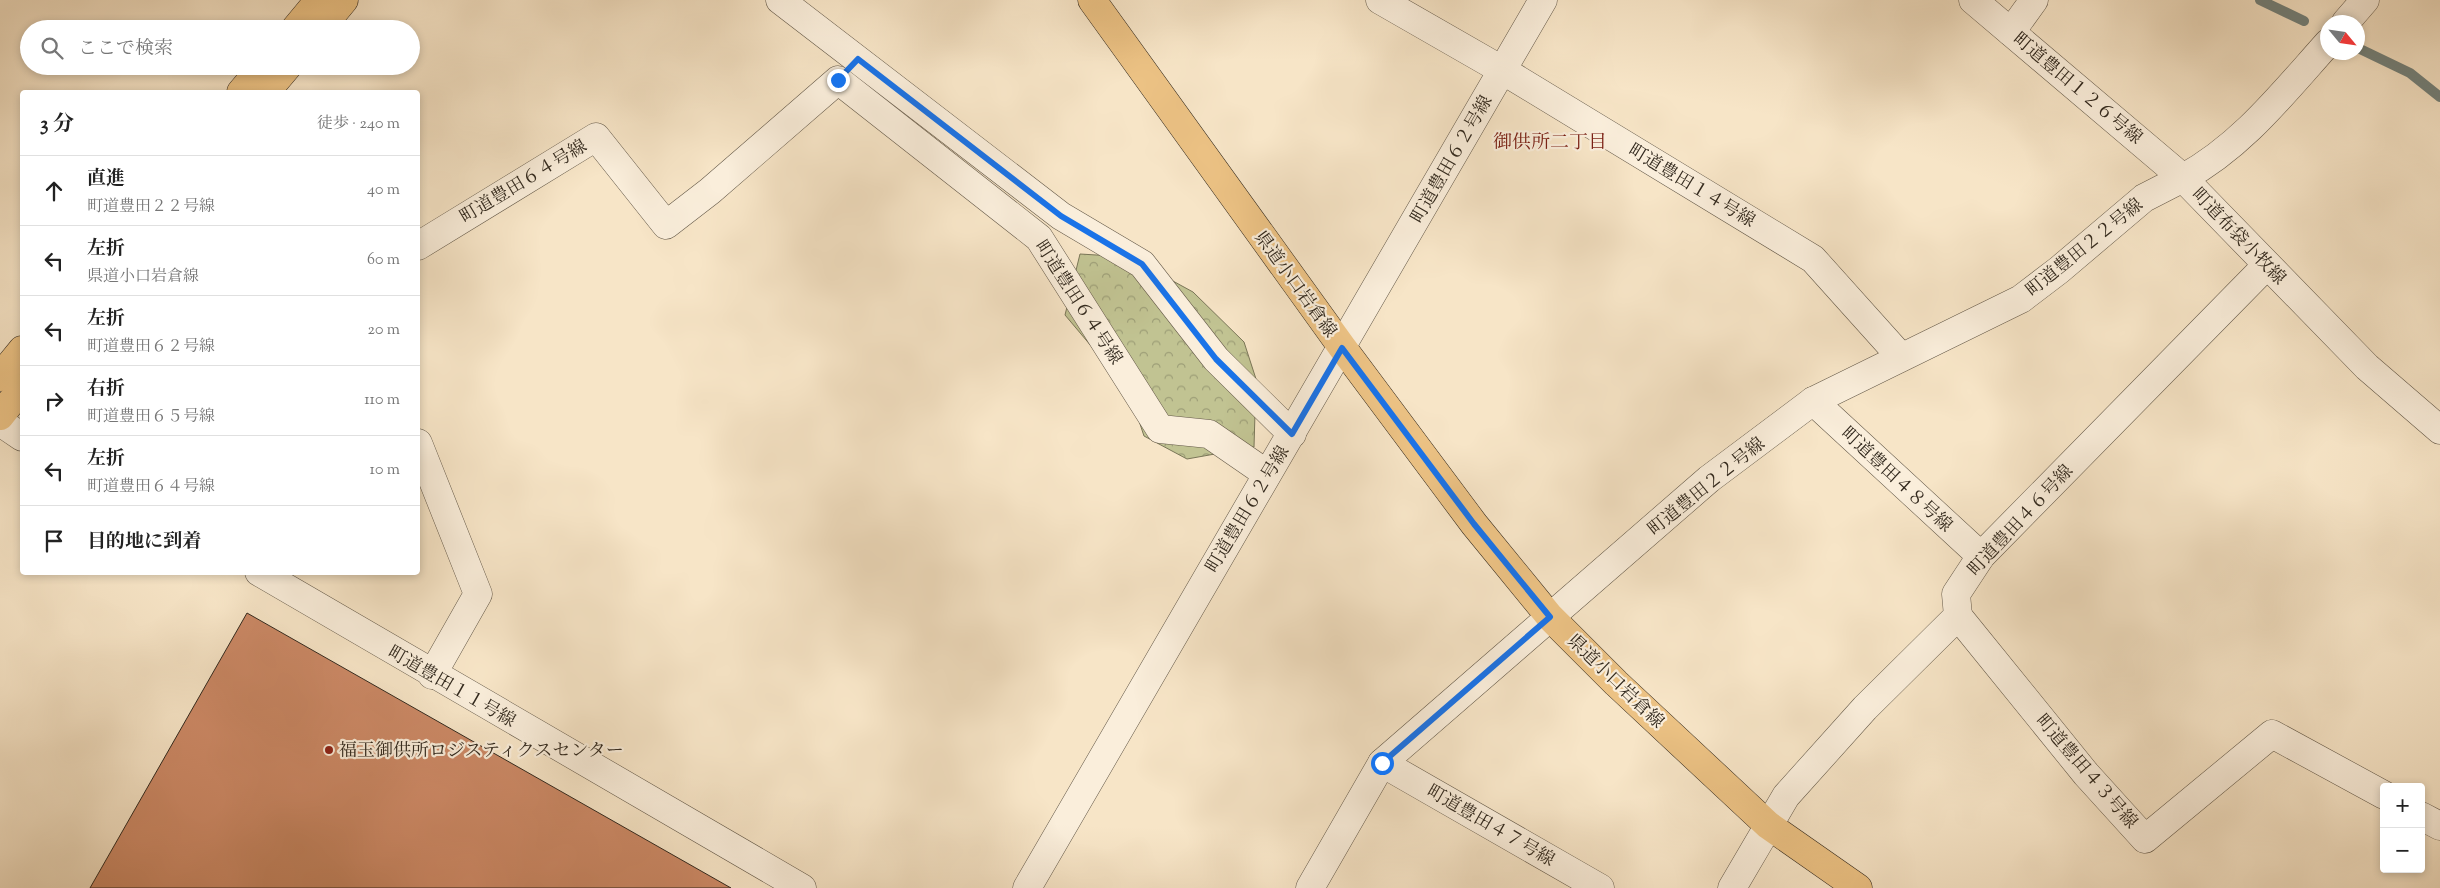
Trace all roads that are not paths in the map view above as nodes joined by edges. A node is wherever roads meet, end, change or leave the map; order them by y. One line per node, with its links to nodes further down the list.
1 (319, 0): 11 (main road)
2 (344, 0): 12 (main road)
3 (780, 0): 15 (street)
4 (1092, 0): 25 (main road, 県道小口岩倉線)
5 (1380, 0): 16 (street, 町道豊田１４号線)
6 (1542, 0): 16 (street, 町道豊田６２号線)
7 (1973, 0): 13 (street, 町道豊田１２６号線)
8 (2034, 0): 13 (street)
9 (2366, 0): 10 (street)
10 (2352, 15)
11 (302, 20)
12 (327, 20)
13 (2010, 32): 22 (street, 町道豊田１２６号線)
14 (2320, 53): 22 (street, 町道布袋小牧線)
15 (858, 59): 19 (street, 町道豊田６４号線); 34 (street)
16 (1502, 70): 25 (street, 町道豊田６２号線); 27 (street, 町道豊田１４号線)
17 (255, 75): 20 (main road)
18 (280, 75): 21 (main road)
19 (838, 80): 23 (street, 町道豊田６４号線); 37 (street, 町道豊田６４号線)
20 (243, 90)
21 (268, 90)
22 (2183, 178): 24 (street, 町道布袋小牧線); 27 (street, 町道豊田２２号線)
23 (420, 245)
24 (2267, 265): 33 (street, 町道布袋小牧線); 38 (street, 町道豊田４６号線)
25 (1342, 348): 34 (street, 町道豊田６２号線); 41 (main road, 県道小口岩倉線)
26 (20, 352): 28 (main road)
27 (1901, 356): 30 (street, 町道豊田２２号線)
28 (0, 377)
29 (20, 391): 31 (main road)
30 (1813, 401): 38 (street, 町道豊田４８号線); 41 (street, 町道豊田２２号線)
31 (0, 416)
32 (0, 422): 35 (street)
33 (2440, 430)
34 (1292, 434): 37 (street, 町道豊田６２号線)
35 (20, 436)
36 (420, 448): 42 (street)
37 (1267, 474): 49 (street, 町道豊田６２号線)
38 (1981, 556): 40 (street, 町道豊田４６号線)
39 (264, 575): 42 (street, 町道豊田１１号線)
40 (1958, 616): 44 (street, 町道豊田４３号線); 46 (street)
41 (1550, 617): 43 (street, 町道豊田２２号線); 46 (main road, 県道小口岩倉線)
42 (432, 674): 48 (street, 町道豊田１１号線)
43 (1382, 763): 50 (street, 町道豊田２２号線); 51 (street, 町道豊田４７号線)
44 (2380, 793)
45 (2425, 818): 47 (street)
46 (1768, 825): 52 (street); 53 (main road, 県道小口岩倉線)
47 (2440, 826)
48 (802, 888)
49 (1027, 888)
50 (1310, 888)
51 (1600, 888)
52 (1732, 888)
53 (1858, 888)

